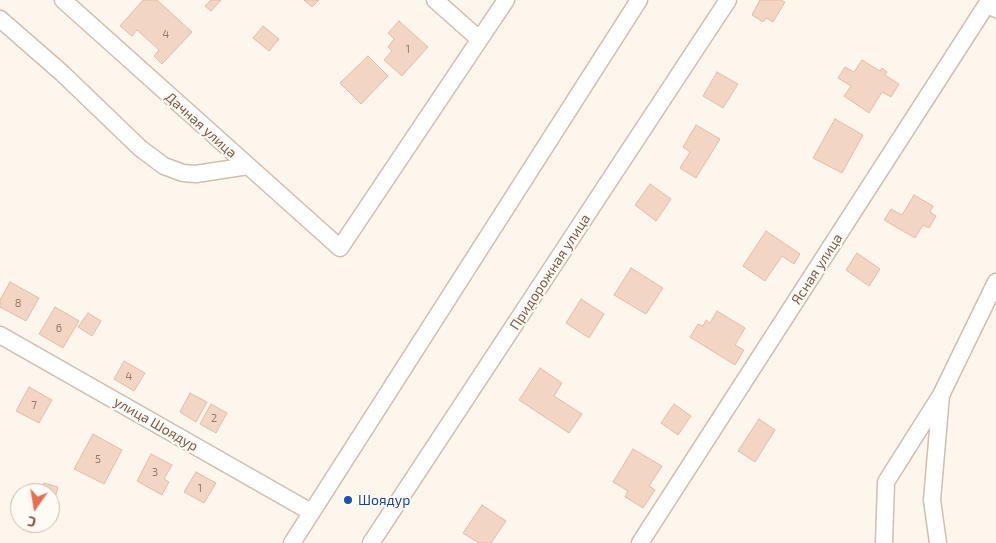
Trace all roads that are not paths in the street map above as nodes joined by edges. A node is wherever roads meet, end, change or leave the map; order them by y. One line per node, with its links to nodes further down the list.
1 (64, 0): 9 (street, Дачная улица)
2 (435, 0): 8 (street)
3 (506, 0): 8 (street)
4 (639, 0): 13 (street)
5 (728, 0): 15 (street, Придорожная улица)
6 (988, 4): 16 (street, Ясная улица)
7 (0, 20): 9 (street)
8 (479, 39): 9 (street, Дачная улица)
9 (248, 166)
10 (996, 282): 12 (street)
11 (0, 335): 13 (street, улица Шоядур)
12 (941, 395): 17 (street); 18 (street)
13 (311, 512): 14 (street)
14 (293, 543)
15 (371, 543)
16 (640, 543)
17 (884, 543)
18 (938, 543)

